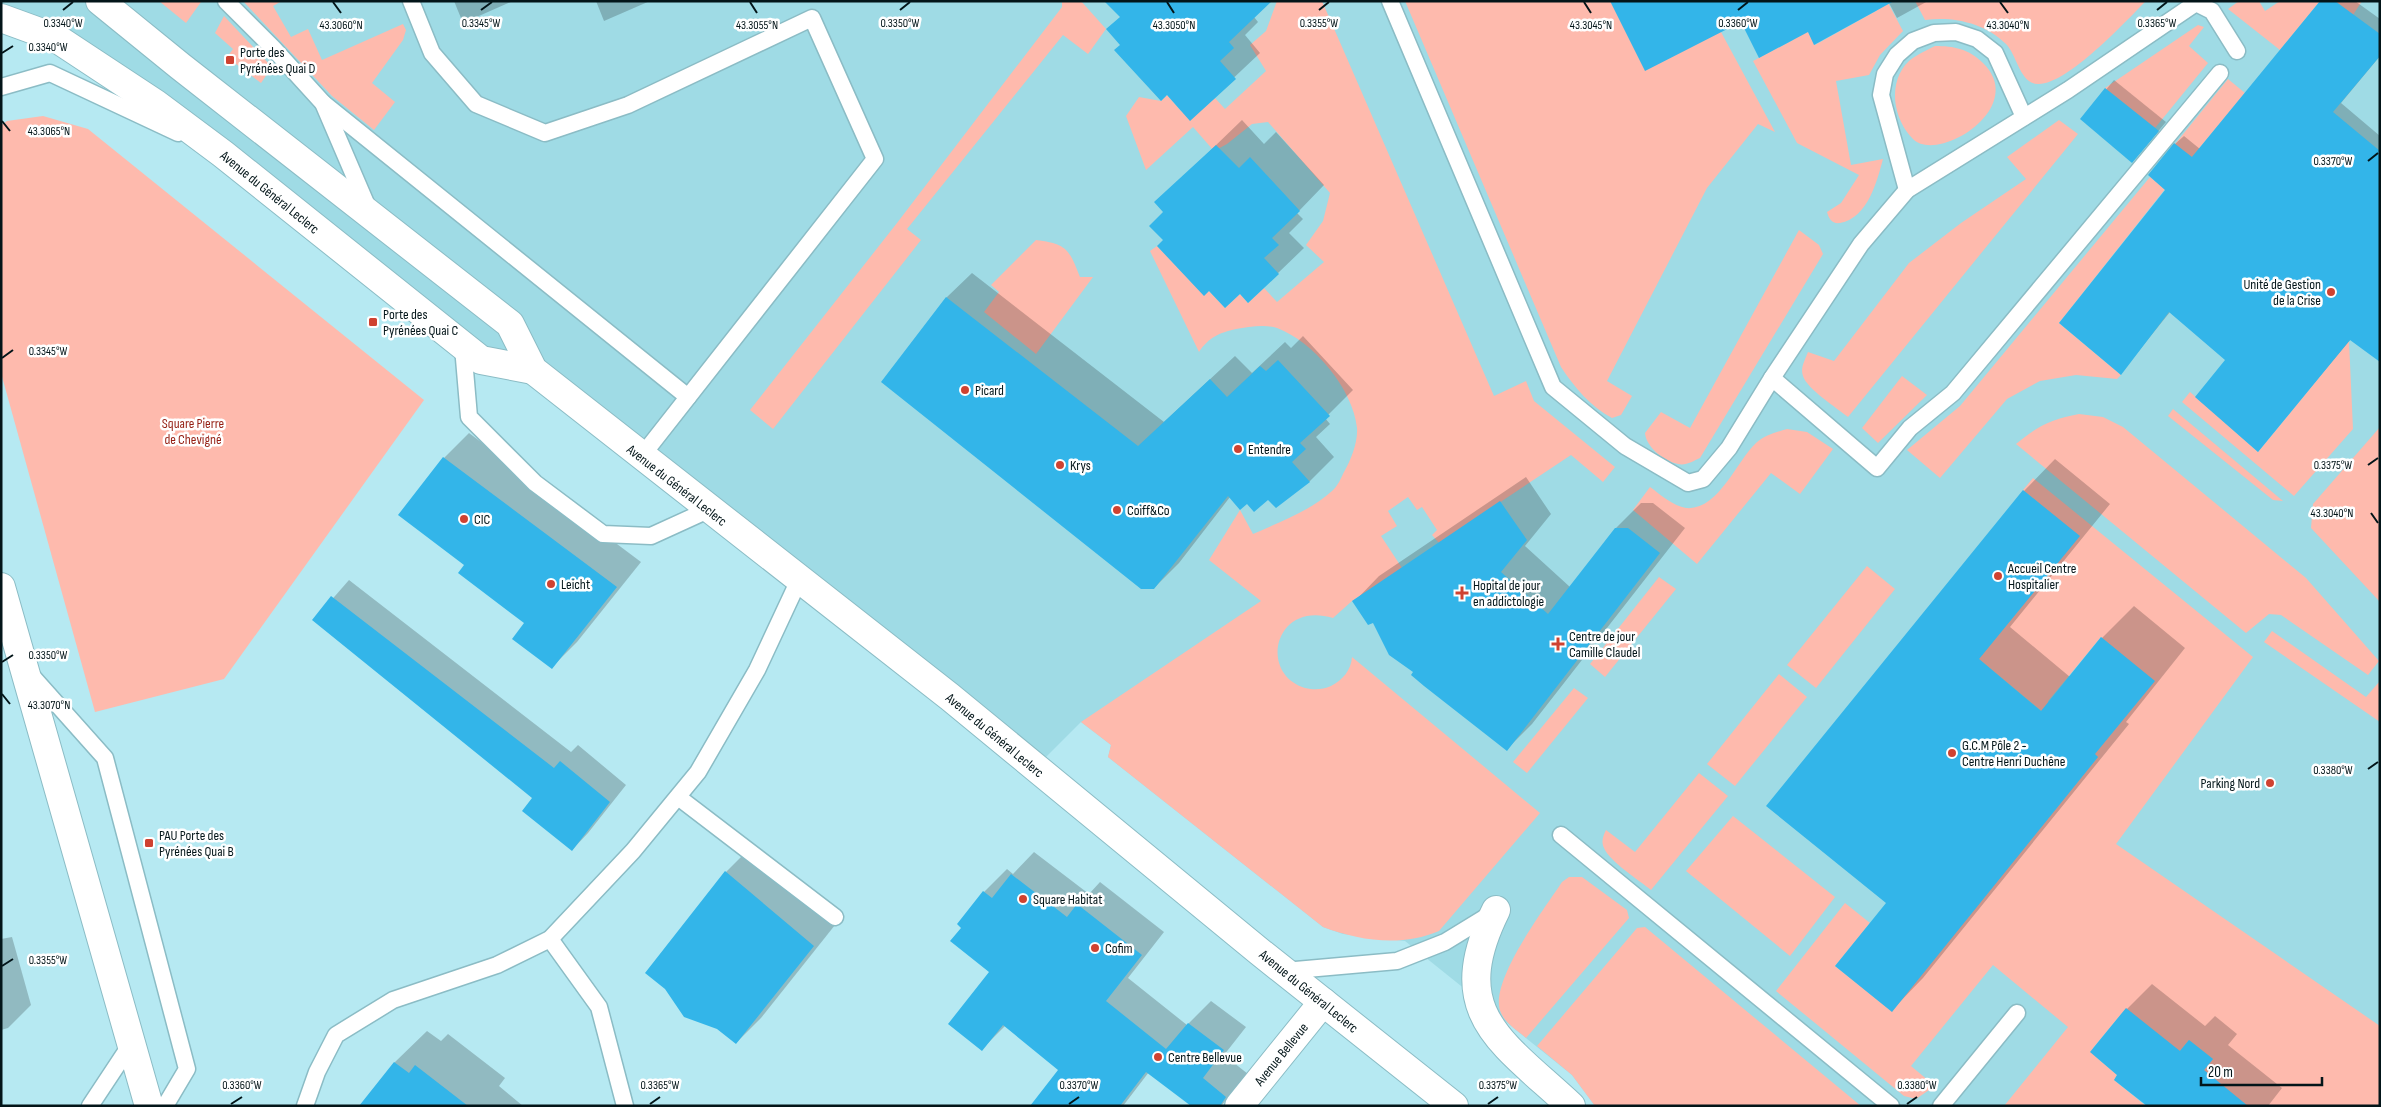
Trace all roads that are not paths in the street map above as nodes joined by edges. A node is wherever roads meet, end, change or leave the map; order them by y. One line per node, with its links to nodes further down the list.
1 (100, 1): 14 (main road, Avenue du Général Leclerc)
2 (226, 1): 10 (lane)
3 (411, 1): 18 (lane)
4 (1390, 1): 17 (lane)
5 (2197, 2): 7 (lane); 11 (lane)
6 (1, 18): 12 (main road, Avenue du Général Leclerc)
7 (2237, 51)
8 (2220, 73): 17 (lane)
9 (1, 87): 12 (lane)
10 (323, 103): 14 (lane); 18 (lane)
11 (2024, 117): 13 (lane); 13 (lane)
12 (223, 154): 15 (main road, Avenue du Général Leclerc)
13 (1907, 190): 17 (lane)
14 (372, 217): 16 (main road, Avenue du Général Leclerc)
15 (463, 347): 16 (main road, Avenue du Général Leclerc); 20 (lane)
16 (533, 370): 19 (main road, Avenue du Général Leclerc)
17 (1772, 378)
18 (688, 397): 19 (lane)
19 (641, 456): 20 (main road, Avenue du Général Leclerc)
20 (708, 510): 21 (main road, Avenue du Général Leclerc)
21 (800, 580): 24 (lane); 29 (main road, Avenue du Général Leclerc)
22 (1, 587): 23 (main road)
23 (24, 668): 32 (main road); 35 (lane)
24 (678, 797): 27 (lane); 28 (lane)
25 (1560, 835): 41 (lane)
26 (1496, 910): 29 (lane); 40 (main road)
27 (834, 917)
28 (550, 939): 36 (lane); 37 (lane)
29 (1284, 971): 30 (main road, Avenue du Général Leclerc)
30 (1323, 1002): 38 (main road, Avenue Bellevue); 39 (main road, Avenue du Général Leclerc)
31 (2017, 1013): 42 (lane)
32 (131, 1044): 33 (lane); 34 (main road)
33 (90, 1106)
34 (149, 1106)
35 (165, 1106)
36 (305, 1106)
37 (626, 1106)
38 (1239, 1106)
39 (1454, 1106)
40 (1571, 1106)
41 (1891, 1106)
42 (1941, 1106)

